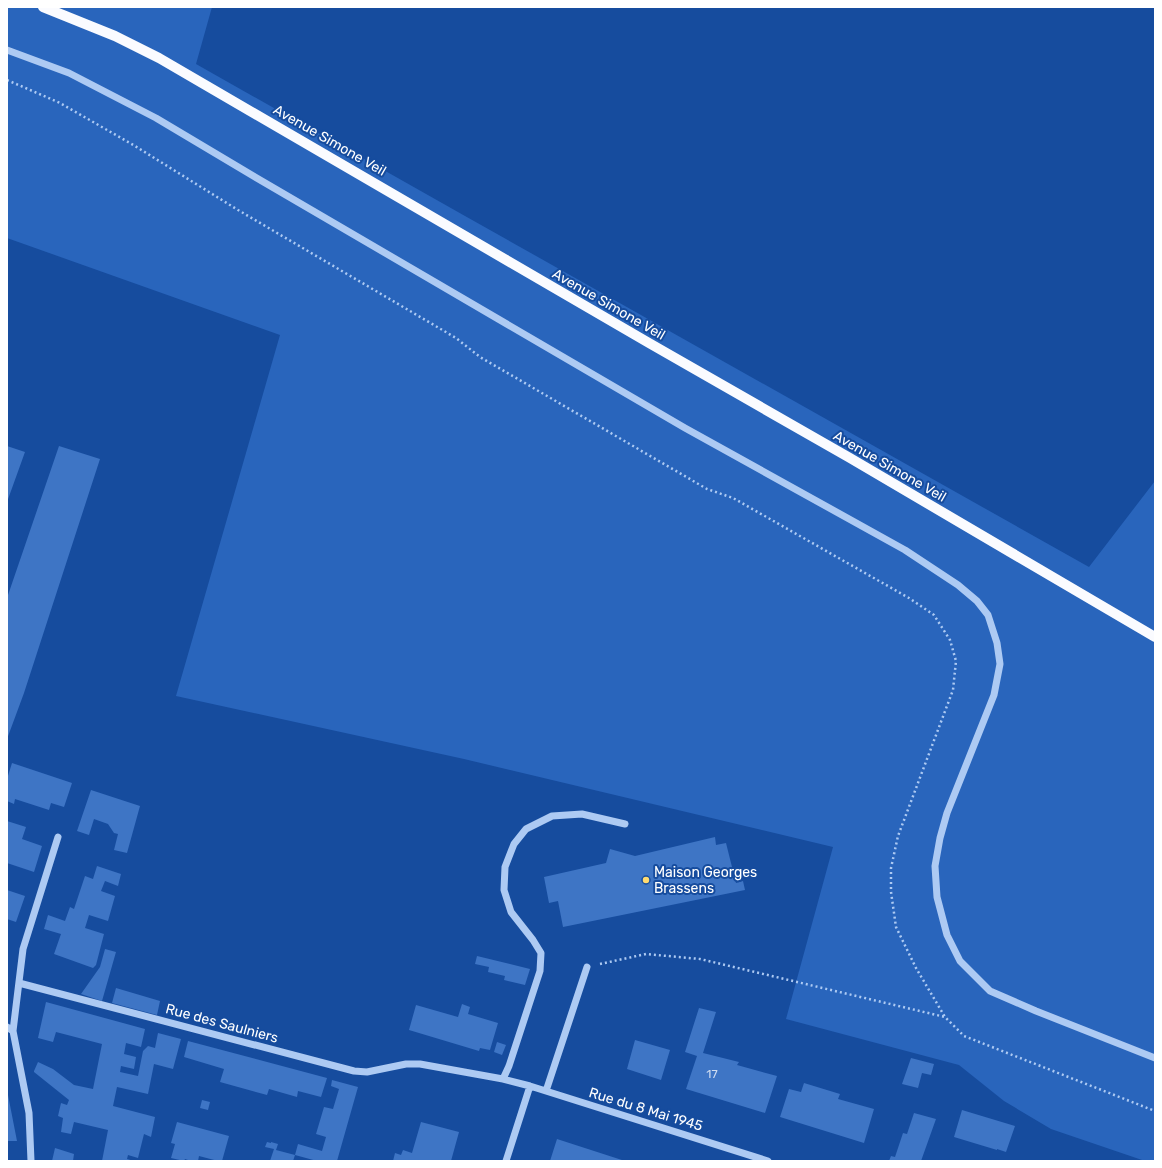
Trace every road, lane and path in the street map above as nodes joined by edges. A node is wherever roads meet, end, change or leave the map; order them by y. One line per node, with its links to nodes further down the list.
1 (44, 7): 4 (main road, Avenue Simone Veil)
2 (7, 50): 11 (street)
3 (7, 80): 9 (path)
4 (1155, 637)
5 (625, 824): 13 (street)
6 (58, 836): 8 (street)
7 (587, 967): 9 (path); 15 (street)
8 (18, 983): 10 (street); 12 (street, Rue des Saulniers)
9 (945, 1017): 16 (path)
10 (10, 1029): 18 (street)
11 (1155, 1058)
12 (420, 1064): 13 (street, Rue du 8 Mai 1945)
13 (503, 1079): 14 (street, Rue du 8 Mai 1945)
14 (530, 1086): 15 (street, Rue du 8 Mai 1945); 19 (street)
15 (546, 1091): 17 (street, Rue du 8 Mai 1945)
16 (1155, 1111)
17 (753, 1159): 20 (street, Rue du 8 Mai 1945)
18 (31, 1161)
19 (506, 1161)
20 (768, 1161)

